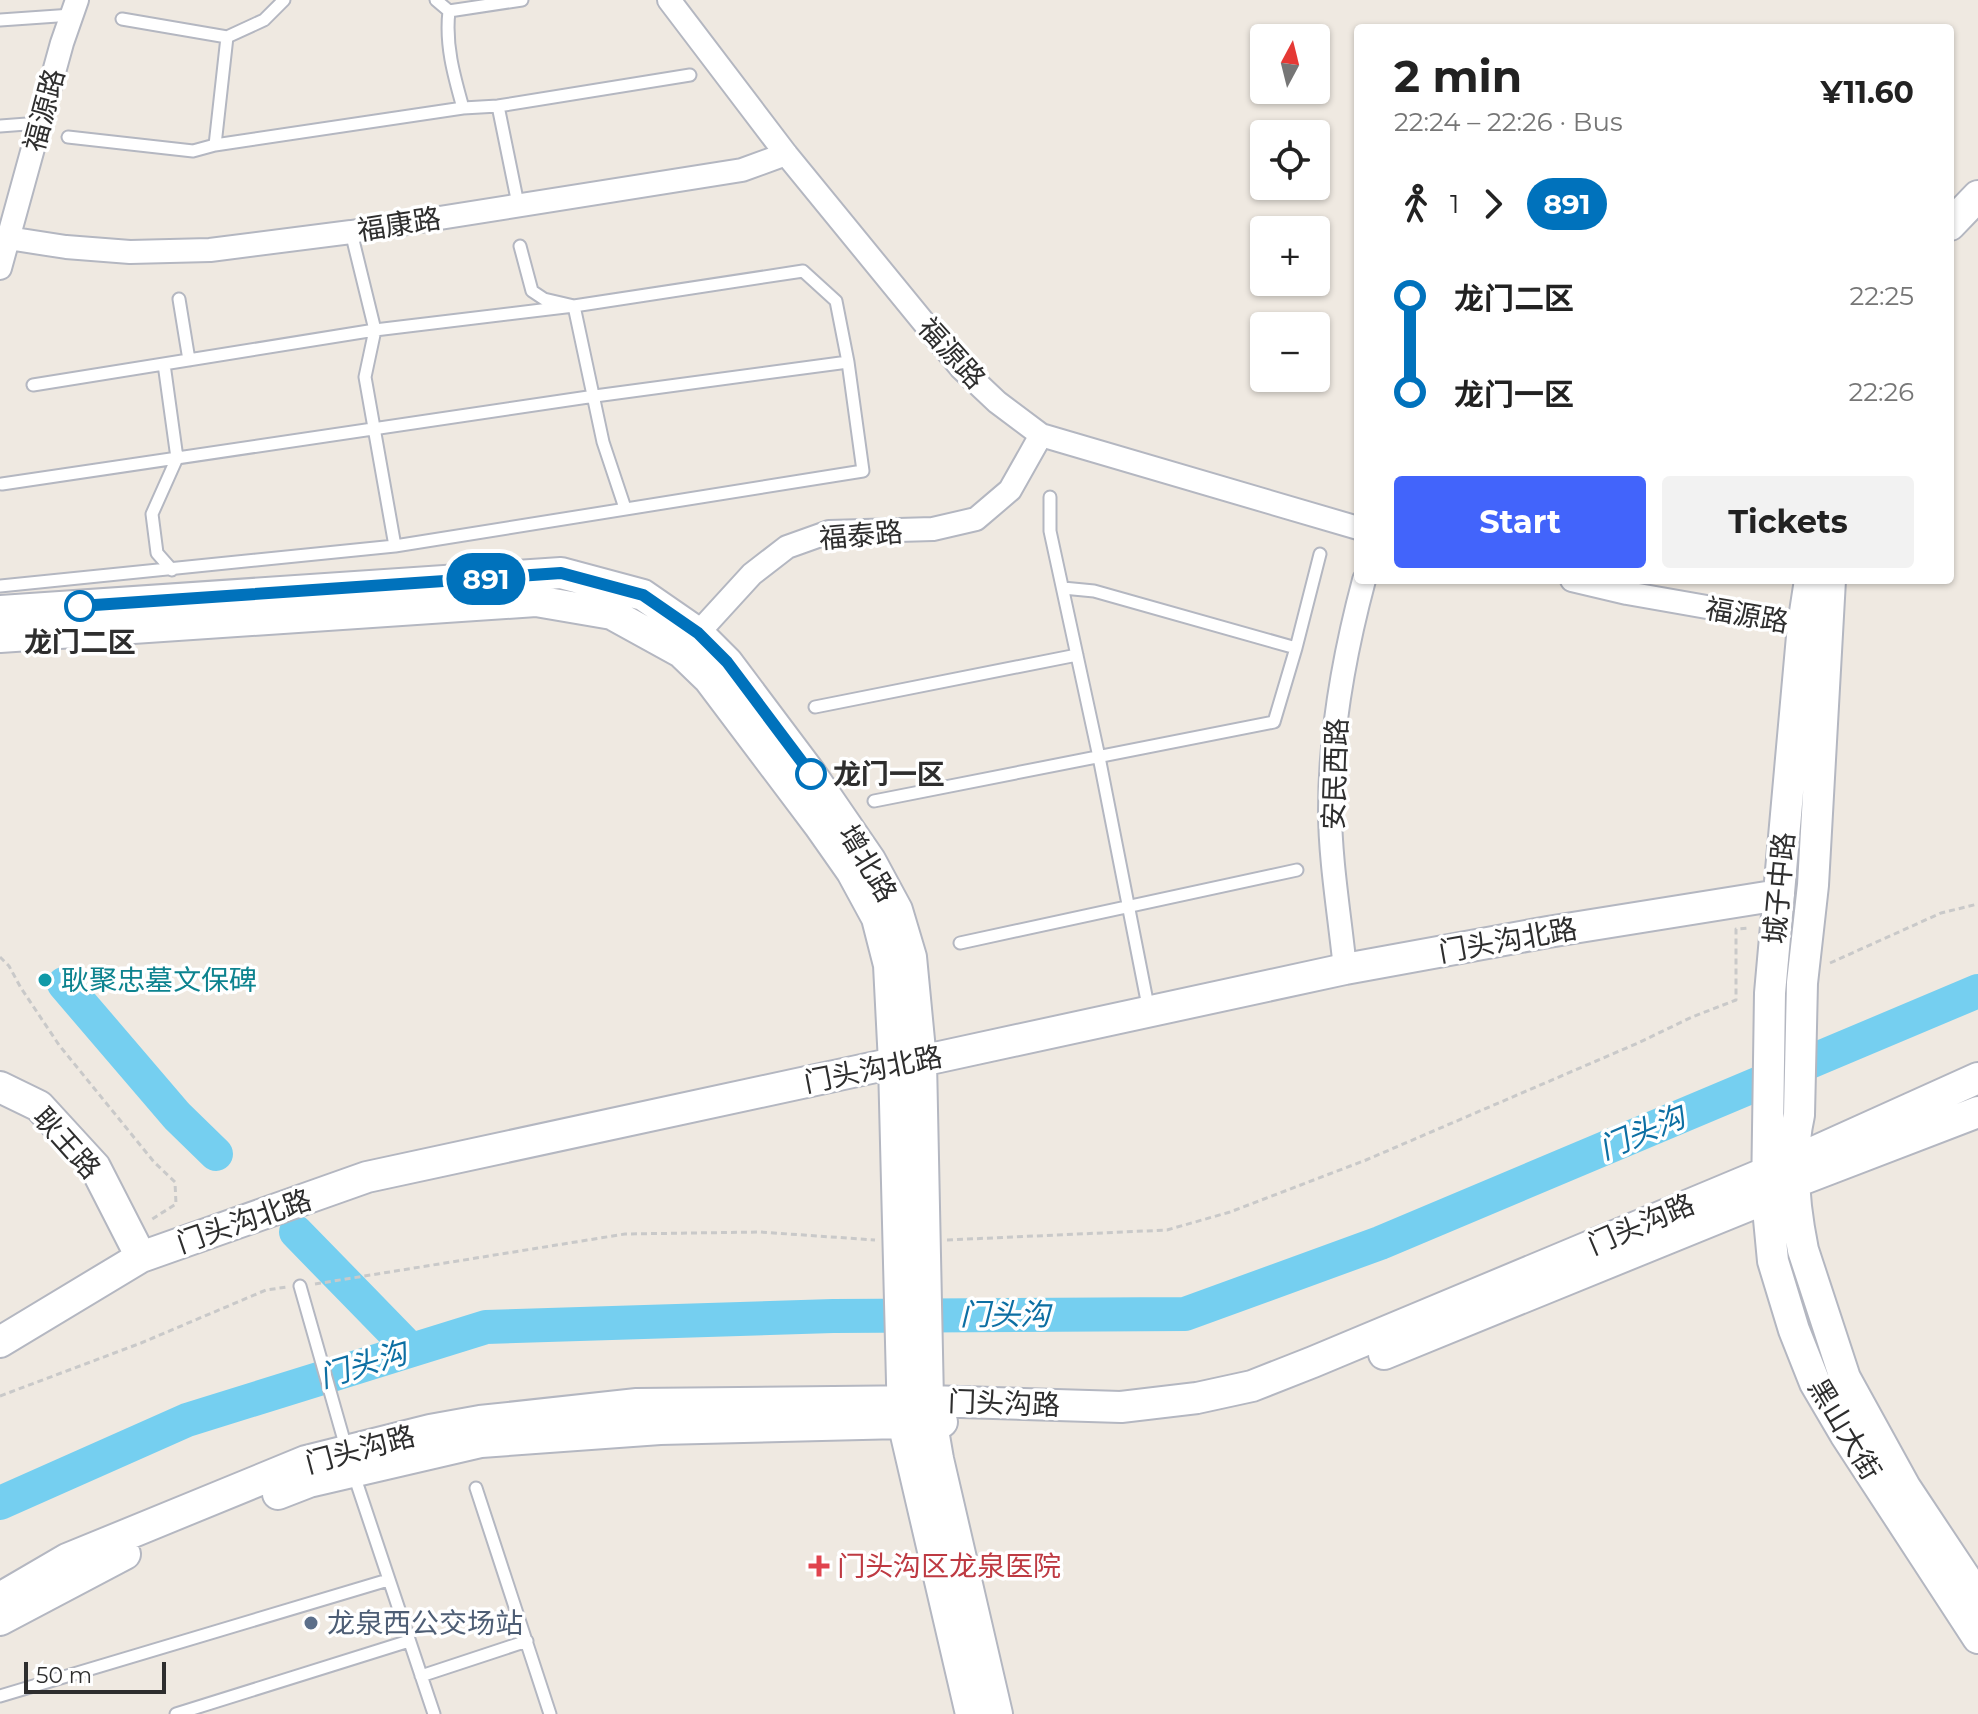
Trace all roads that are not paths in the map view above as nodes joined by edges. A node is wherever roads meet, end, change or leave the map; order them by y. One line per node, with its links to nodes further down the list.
1 (284, 0): 9 (lane)
2 (436, 0): 6 (lane)
3 (522, 0): 6 (lane)
4 (669, 0): 17 (street, 福源路)
5 (74, 7): 8 (lane); 13 (street, 福源路)
6 (449, 11): 12 (lane)
7 (122, 19): 9 (lane)
8 (0, 20)
9 (227, 37): 16 (lane)
10 (690, 75): 11 (lane)
11 (498, 106): 12 (lane); 21 (lane)
12 (463, 108): 16 (lane)
13 (40, 123): 14 (lane); 24 (street, 福源路)
14 (0, 126)
15 (68, 137): 16 (lane)
16 (215, 145)
17 (786, 154): 21 (street, 福康路); 36 (street, 福源路)
18 (1978, 177): 20 (street)
19 (1978, 196): 22 (street)
20 (1954, 198)
21 (518, 204): 23 (street, 福康路)
22 (1954, 221)
23 (351, 232): 24 (street, 福康路); 29 (lane)
24 (8, 238): 26 (street, 福源路)
25 (520, 246): 28 (lane)
26 (0, 268)
27 (179, 299): 30 (lane)
28 (574, 306): 29 (lane); 31 (lane); 34 (lane)
29 (375, 330): 30 (lane); 35 (lane)
30 (189, 360): 32 (lane)
31 (848, 362): 34 (lane); 40 (lane)
32 (164, 364): 33 (lane); 37 (lane)
33 (33, 385)
34 (595, 396): 35 (lane); 40 (lane)
35 (374, 428): 37 (lane); 42 (lane)
36 (1041, 435): 41 (street, 福源路); 54 (street, 福泰路)
37 (177, 458): 38 (lane); 44 (lane)
38 (2, 484)
39 (1050, 497): 50 (lane)
40 (625, 508): 42 (lane)
41 (1354, 527)
42 (395, 546): 44 (lane)
43 (1320, 554): 55 (lane)
44 (172, 570): 49 (lane)
45 (1363, 584): 64 (street, 安民西路)
46 (1589, 584): 52 (street, 福源路)
47 (1811, 584): 52 (street, 城子中路)
48 (1829, 584): 52 (street, 城子中路)
49 (0, 586)
50 (1063, 588): 55 (lane); 56 (lane)
51 (0, 611): 54 (street, 增北路)
52 (1816, 626): 61 (street, 城子中路); 70 (street, 城子中路)
53 (0, 637): 54 (street, 增北路)
54 (690, 642): 66 (street, 增北路)
55 (1296, 648): 58 (lane)
56 (1077, 655): 57 (lane); 58 (lane)
57 (815, 707)
58 (1099, 757): 59 (lane); 62 (lane)
59 (874, 801)
60 (1297, 870): 62 (lane)
61 (1779, 895): 64 (street, 门头沟北路); 70 (street, 城子中路)
62 (1129, 906): 63 (lane); 65 (lane)
63 (960, 943)
64 (1345, 969): 65 (street, 门头沟北路)
65 (1149, 1012): 66 (street, 门头沟北路)
66 (907, 1062): 71 (street, 门头沟北路); 74 (street, 增北路)
67 (1978, 1078): 70 (street, 门头沟路)
68 (0, 1087): 71 (street, 耿王路)
69 (1978, 1112): 70 (street, 门头沟路)
70 (1780, 1178): 74 (street, 门头沟路); 78 (street, 黑山大街); 81 (street, 黑山大街)
71 (134, 1245): 73 (street, 门头沟北路)
72 (300, 1286): 75 (lane)
73 (0, 1342)
74 (916, 1412): 75 (street, 门头沟路); 89 (street); 90 (street)
75 (349, 1456): 77 (lane); 79 (street, 门头沟路); 80 (street, 门头沟路)
76 (476, 1488): 83 (lane)
77 (388, 1580): 82 (lane); 85 (lane)
78 (1978, 1597)
79 (0, 1598)
80 (0, 1620)
81 (1978, 1638)
82 (409, 1641): 84 (lane); 86 (lane)
83 (527, 1641): 84 (lane); 88 (lane)
84 (421, 1676): 87 (lane)
85 (0, 1696)
86 (176, 1714)
87 (433, 1714)
88 (550, 1714)
89 (971, 1714)
90 (997, 1714)

